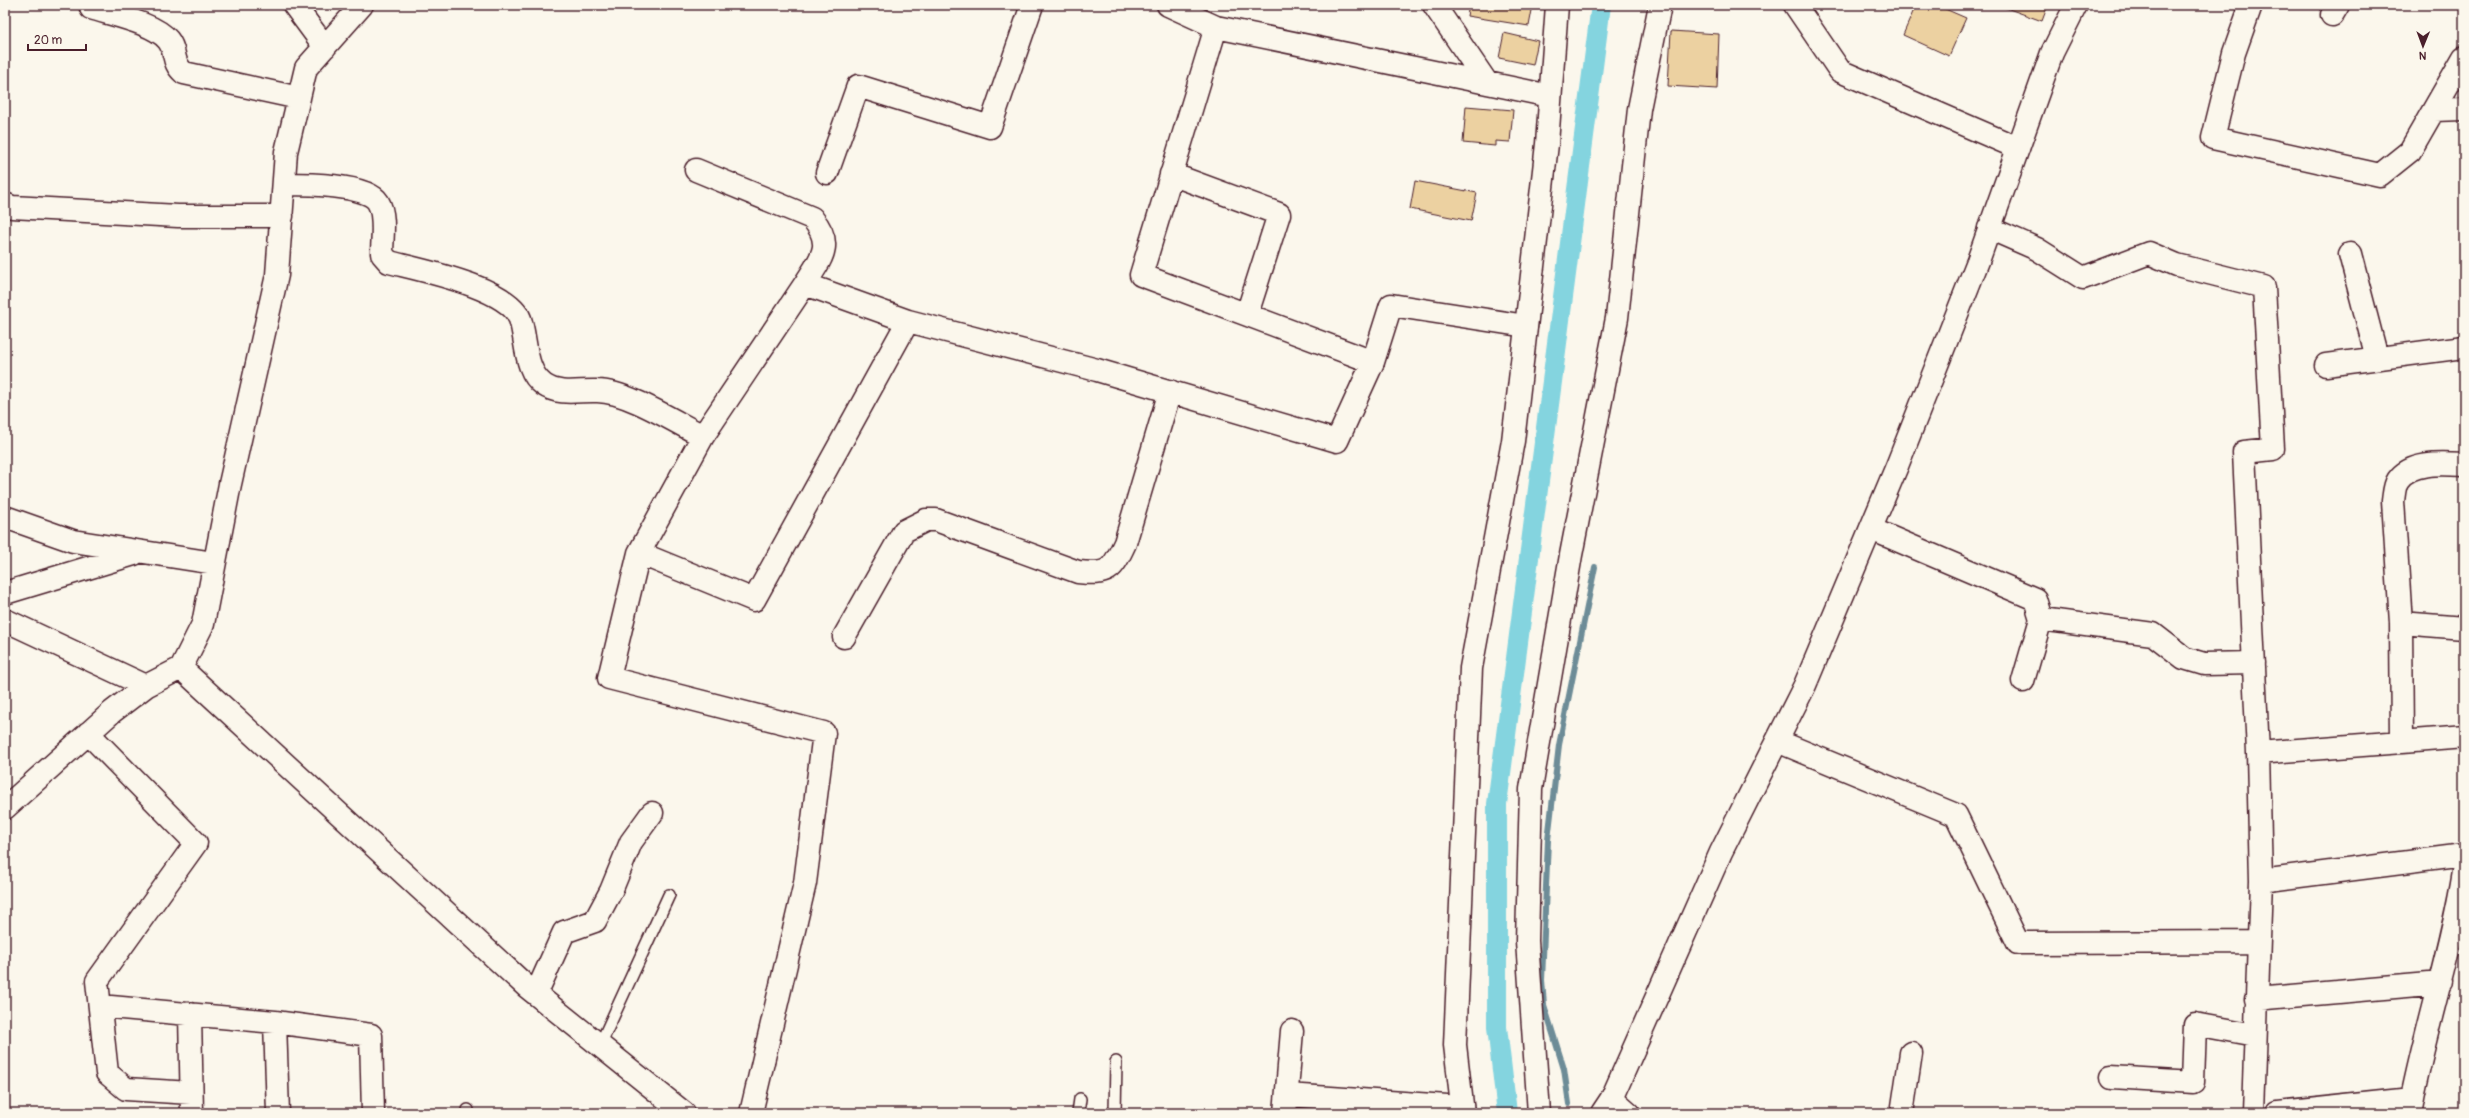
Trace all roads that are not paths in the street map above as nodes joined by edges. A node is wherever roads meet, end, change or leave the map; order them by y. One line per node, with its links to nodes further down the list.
1 (294, 5): 13 (street)
2 (362, 5): 13 (street)
3 (1032, 5): 22 (street)
4 (1168, 5): 12 (street)
5 (1434, 5): 15 (street)
6 (1557, 5): 16 (street)
7 (1660, 5): 91 (street)
8 (1796, 5): 20 (street)
9 (2076, 5): 20 (street)
10 (2251, 5): 19 (street)
11 (91, 8): 17 (street)
12 (1216, 27): 15 (street); 23 (street)
13 (325, 47): 17 (street)
14 (2464, 57): 19 (street)
15 (1487, 83): 16 (street)
16 (1550, 96): 32 (street)
17 (299, 98): 24 (street)
18 (2464, 109): 19 (street)
19 (2434, 110)
20 (2018, 148): 27 (street)
21 (696, 170): 29 (street)
22 (827, 173)
23 (1171, 174): 30 (street); 30 (street)
24 (284, 184): 26 (street); 38 (street)
25 (5, 204): 26 (street)
26 (282, 216): 44 (street)
27 (1989, 228): 41 (street); 51 (street)
28 (2350, 254): 34 (street)
29 (805, 284): 31 (street); 38 (street)
30 (1247, 314): 35 (street)
31 (908, 321): 37 (street); 43 (street)
32 (1526, 326): 35 (street); 84 (street)
33 (2464, 347): 34 (street)
34 (2377, 358): 36 (street)
35 (1373, 362): 37 (street)
36 (2326, 365)
37 (1170, 391): 50 (street)
38 (703, 436): 43 (street)
39 (2464, 465): 48 (street)
40 (5, 517): 42 (street)
41 (1871, 529): 46 (street); 57 (street)
42 (141, 552): 44 (street); 45 (street)
43 (639, 553): 88 (street)
44 (214, 563): 52 (street)
45 (5, 593)
46 (2041, 619): 51 (street); 53 (street)
47 (5, 620): 54 (street)
48 (2401, 623): 49 (street); 58 (street)
49 (2464, 628)
50 (844, 637)
51 (2254, 663): 59 (street)
52 (181, 668): 54 (street); 68 (street)
53 (2023, 681)
54 (146, 686): 55 (street)
55 (88, 733): 60 (street); 70 (street)
56 (2464, 737): 58 (street)
57 (1777, 741): 66 (street); 82 (street)
58 (2402, 742): 59 (street)
59 (2258, 753): 64 (street)
60 (5, 808)
61 (652, 813): 68 (street)
62 (2464, 855): 64 (street)
63 (2464, 871): 67 (street)
64 (2260, 881): 66 (street)
65 (668, 895): 75 (lane)
66 (2258, 942): 69 (street)
67 (2441, 983): 69 (street); 83 (street)
68 (536, 994): 75 (street)
69 (2256, 999): 74 (street)
70 (100, 1006): 71 (street); 80 (street)
71 (190, 1014): 72 (street); 80 (street)
72 (275, 1022): 85 (street); 86 (street)
73 (1292, 1031): 81 (street)
74 (2255, 1035): 78 (street); 94 (street)
75 (600, 1045): 87 (street)
76 (1911, 1053): 93 (street)
77 (1116, 1062): 90 (lane)
78 (2111, 1077)
79 (1080, 1099): 89 (lane)
80 (192, 1103)
81 (1286, 1104): 84 (street)
82 (1607, 1105): 92 (street)
83 (2410, 1106): 95 (street)
84 (1463, 1110)
85 (278, 1113)
86 (373, 1113)
87 (684, 1113)
88 (751, 1113)
89 (1078, 1113)
90 (1115, 1113)
91 (1539, 1113)
92 (1629, 1113)
93 (1902, 1113)
94 (2253, 1113)
95 (2278, 1113)

